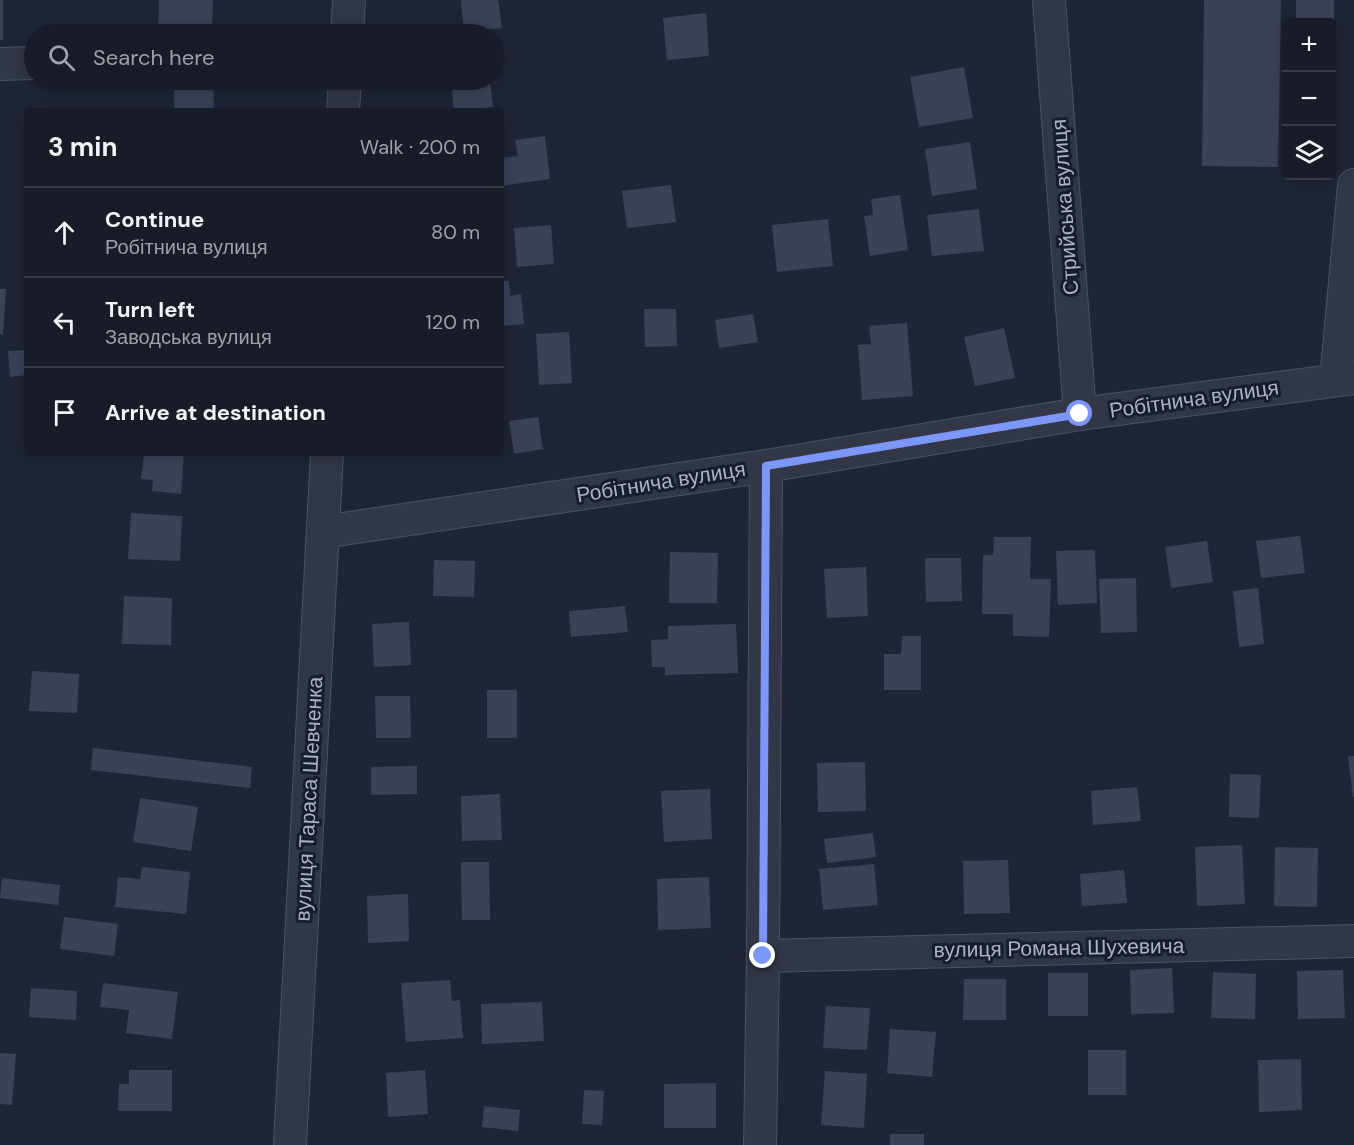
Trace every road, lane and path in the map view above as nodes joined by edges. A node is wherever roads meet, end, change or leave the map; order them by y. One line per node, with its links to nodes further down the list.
1 (349, 0): 3 (street)
2 (1049, 0): 10 (street, Стрийська вулиця)
3 (348, 24)
4 (24, 63): 5 (street)
5 (0, 64)
6 (345, 90): 7 (street)
7 (344, 108)
8 (1354, 185): 9 (street)
9 (1345, 379): 10 (street, Робітнича вулиця)
10 (1080, 414): 12 (street, Робітнича вулиця)
11 (327, 456): 13 (street, вулиця Тараса Шевченка)
12 (766, 466): 13 (street, Робітнича вулиця); 15 (street)
13 (323, 532): 16 (street, вулиця Тараса Шевченка)
14 (1354, 941): 15 (street, вулиця Романа Шухевича)
15 (763, 956): 17 (street)
16 (290, 1145)
17 (760, 1145)

